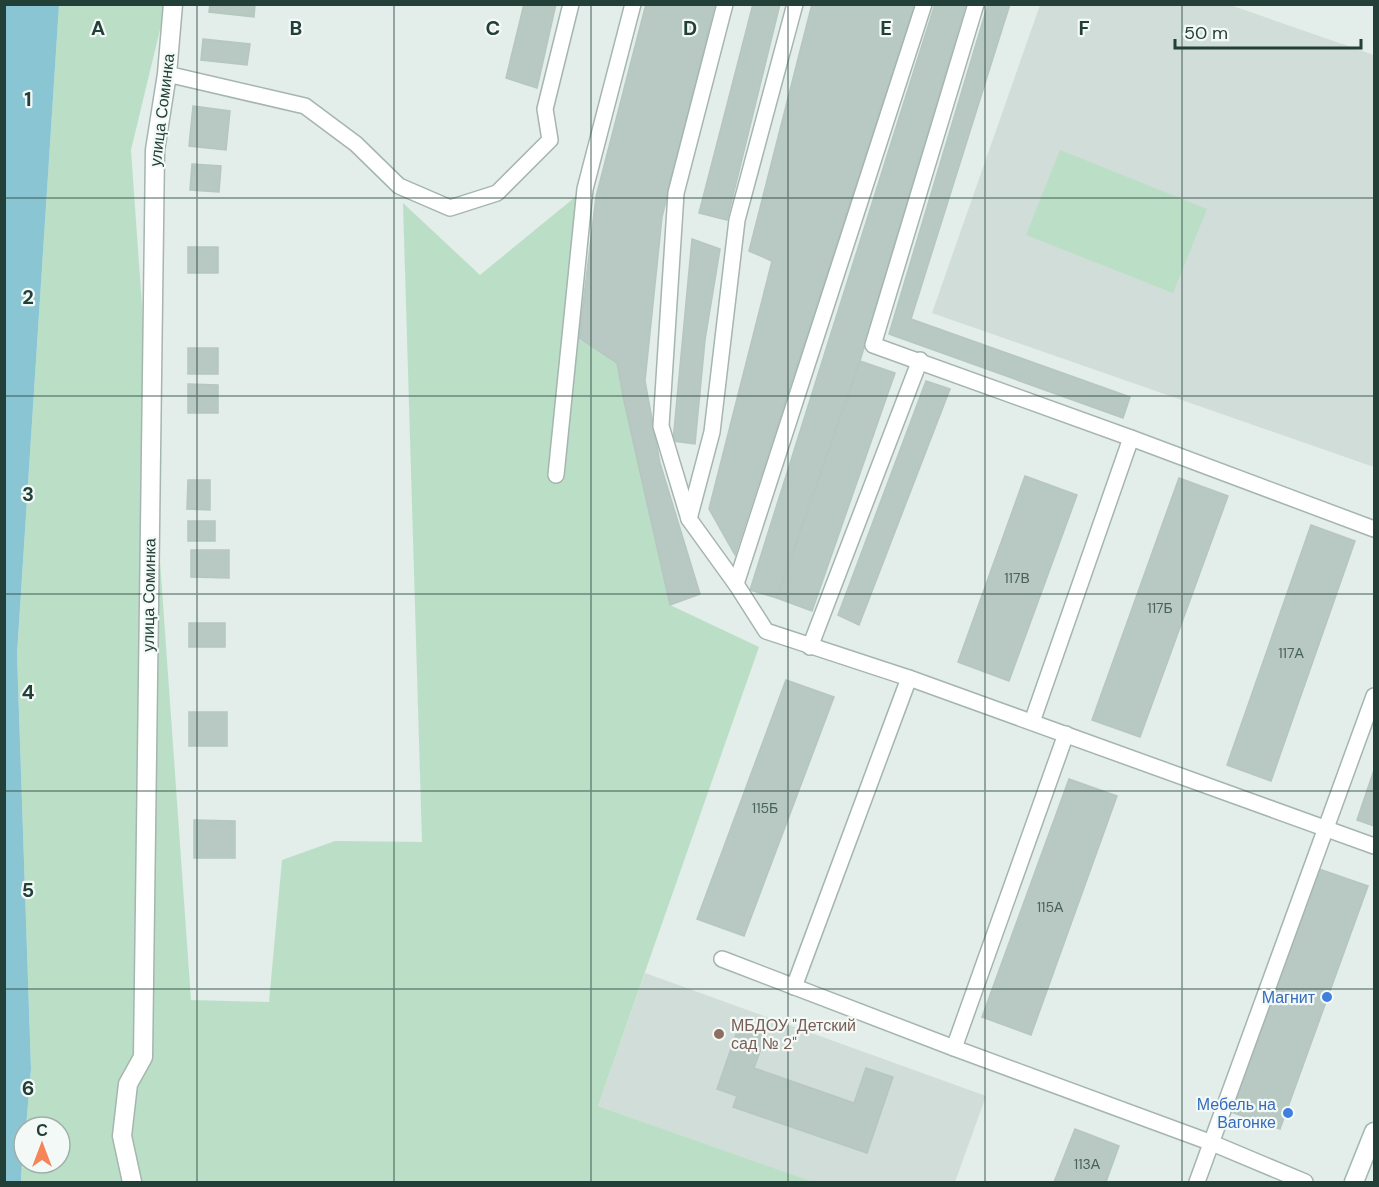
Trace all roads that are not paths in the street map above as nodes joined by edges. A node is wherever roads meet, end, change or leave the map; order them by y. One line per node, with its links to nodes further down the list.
1 (173, 4): 8 (street, улица Соминка)
2 (571, 4): 8 (lane)
3 (633, 4): 11 (lane)
4 (725, 4): 12 (lane)
5 (795, 4): 12 (lane)
6 (924, 4): 14 (lane)
7 (976, 4): 9 (lane)
8 (167, 74): 27 (street, улица Соминка)
9 (920, 360): 10 (lane); 15 (lane)
10 (1131, 438): 13 (lane); 18 (lane)
11 (556, 476)
12 (690, 519): 14 (lane)
13 (1374, 529)
14 (736, 584): 15 (lane)
15 (810, 646): 16 (lane)
16 (909, 678): 18 (lane); 23 (lane)
17 (1374, 696): 20 (lane)
18 (1032, 722): 19 (lane)
19 (1066, 734): 20 (lane); 24 (lane)
20 (1327, 828): 21 (lane); 26 (lane)
21 (1374, 846)
22 (722, 959): 23 (lane)
23 (794, 987): 24 (lane)
24 (954, 1048): 26 (lane)
25 (1374, 1132): 30 (street)
26 (1212, 1143): 28 (lane); 29 (lane)
27 (132, 1182)
28 (1197, 1182)
29 (1305, 1182)
30 (1354, 1182)

